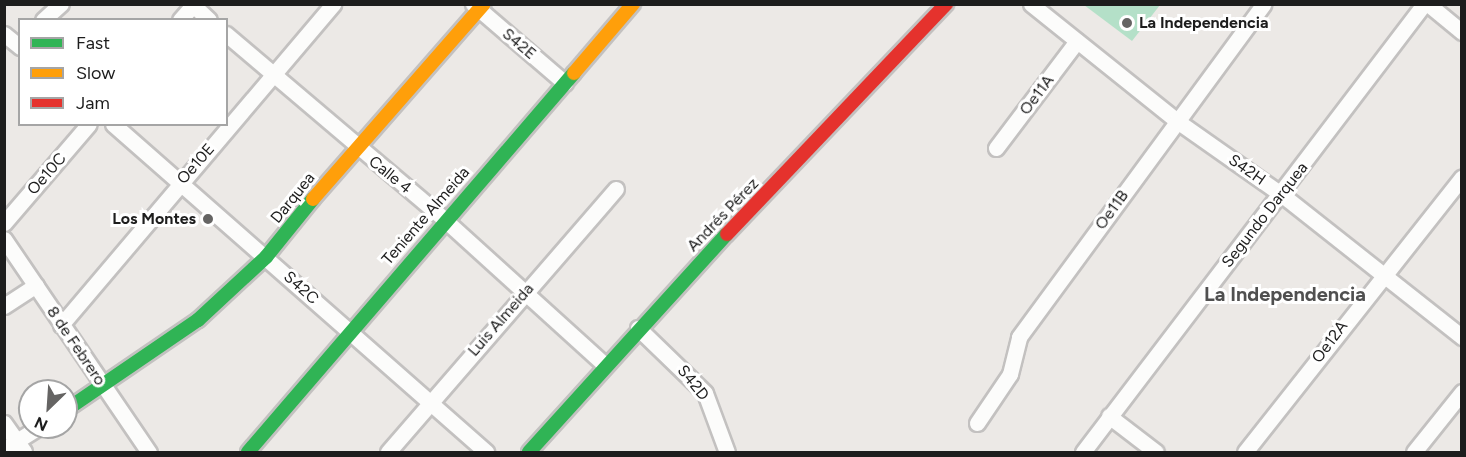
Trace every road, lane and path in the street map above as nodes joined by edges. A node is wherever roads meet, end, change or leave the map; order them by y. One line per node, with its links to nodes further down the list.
1 (61, 4): 10 (street)
2 (333, 4): 16 (street, Oe10E)
3 (633, 4): 17 (street, Teniente Almeida)
4 (946, 4): 36 (street, Andrés Pérez)
5 (1031, 4): 15 (street, S42H)
6 (1264, 4): 18 (street, Oe11B)
7 (1426, 4): 13 (street); 26 (street, Segundo Darquea)
8 (193, 5): 11 (street); 12 (street)
9 (479, 6): 17 (street, S42E); 21 (street, Darquea)
10 (45, 18)
11 (182, 18)
12 (207, 18)
13 (1461, 32)
14 (228, 36): 16 (street, Calle 4)
15 (1077, 41): 18 (street, S42H); 22 (street, Oe11A)
16 (274, 74): 21 (street, Calle 4); 24 (street, Oe10E)
17 (565, 83): 27 (street, Teniente Almeida)
18 (1177, 121): 26 (street, S42H); 46 (street, Oe11B)
19 (87, 126): 28 (street, Oe10C)
20 (115, 126): 24 (street, S42C)
21 (356, 147): 27 (street, Calle 4); 30 (street, Darquea)
22 (996, 148)
23 (1461, 177): 31 (street, Oe12A)
24 (181, 181): 30 (street, S42C); 35 (street, Oe10E)
25 (616, 189): 33 (street, Luis Almeida)
26 (1281, 194): 31 (street, S42H); 44 (street, Segundo Darquea)
27 (445, 220): 33 (street, Calle 4); 37 (street, Teniente Almeida)
28 (4, 223)
29 (4, 239): 32 (street, 8 de Febrero)
30 (266, 257): 37 (street, S42C); 40 (street, Darquea)
31 (1381, 275): 38 (street, S42H); 56 (street, Oe12A)
32 (36, 285): 34 (street); 35 (street, 8 de Febrero)
33 (526, 292): 39 (street, Calle 4); 42 (street, Luis Almeida)
34 (4, 306)
35 (61, 325): 40 (street, 8 de Febrero)
36 (638, 328): 39 (street, Andrés Pérez); 53 (street, S42D)
37 (349, 331): 42 (street, S42C); 49 (street, Teniente Almeida)
38 (1461, 337)
39 (605, 365): 52 (street, Andrés Pérez)
40 (104, 387): 43 (street); 48 (street, 8 de Febrero)
41 (1461, 392): 57 (street)
42 (430, 401): 50 (street, Luis Almeida); 51 (street, S42C)
43 (78, 403)
44 (1109, 416): 54 (street, Segundo Darquea); 55 (street)
45 (4, 423): 47 (street)
46 (977, 423)
47 (15, 448)
48 (149, 453)
49 (248, 453)
50 (388, 453)
51 (487, 453)
52 (529, 453)
53 (727, 453)
54 (1083, 453)
55 (1156, 453)
56 (1245, 453)
57 (1414, 453)

